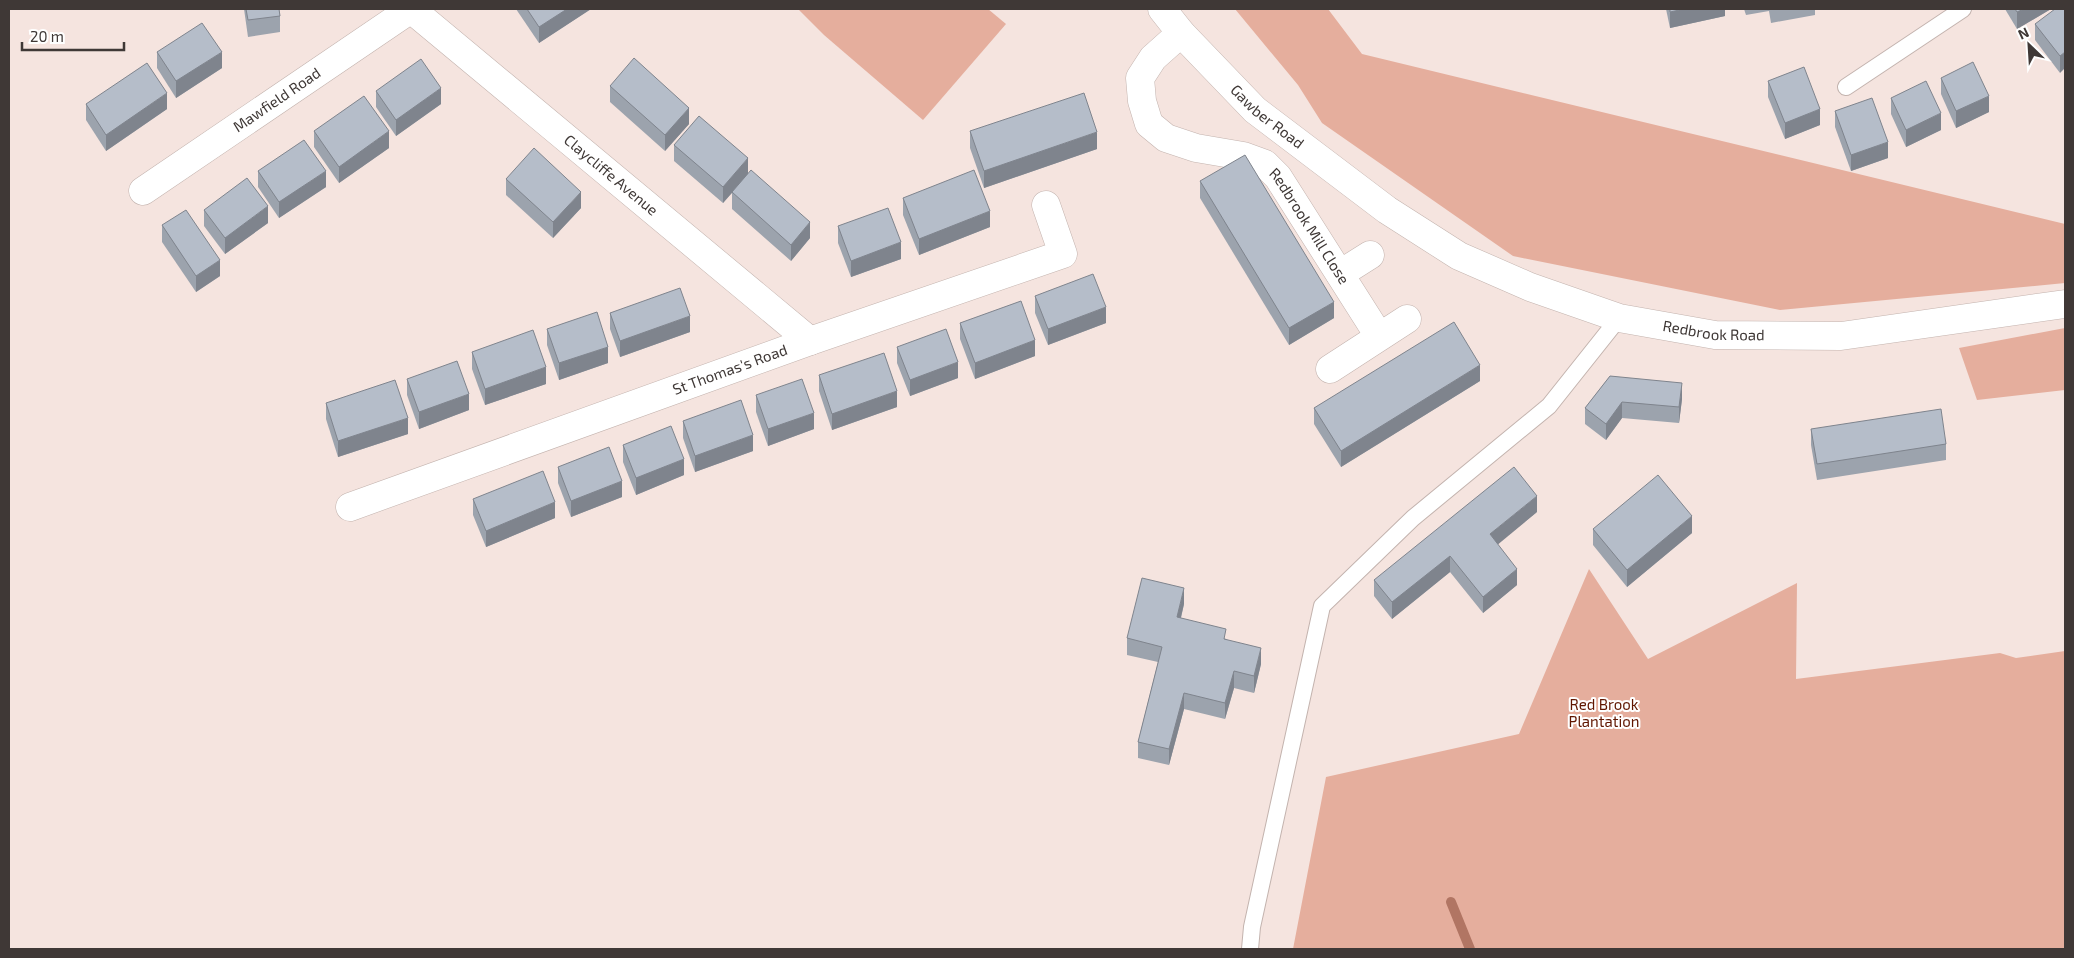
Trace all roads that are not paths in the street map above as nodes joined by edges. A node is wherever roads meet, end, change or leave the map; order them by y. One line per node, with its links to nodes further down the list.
1 (411, 9): 6 (street, Mawfield Road); 15 (street, Claycliffe Avenue)
2 (1162, 9): 4 (street, Gawber Road)
3 (1963, 9): 5 (lane)
4 (1181, 34): 8 (street, Gawber Road); 10 (street, Redbrook Mill Close)
5 (1846, 87)
6 (143, 191)
7 (1046, 205): 15 (street, St Thomas's Road)
8 (1387, 210): 12 (street, Redbrook Road)
9 (1370, 255): 10 (street)
10 (1340, 274): 14 (street, Redbrook Mill Close)
11 (2065, 304): 12 (street, Redbrook Road)
12 (1619, 318): 18 (lane)
13 (1407, 319): 14 (street)
14 (1379, 336): 16 (street)
15 (810, 341): 17 (street, St Thomas's Road)
16 (1330, 369)
17 (350, 507)
18 (1250, 949)

